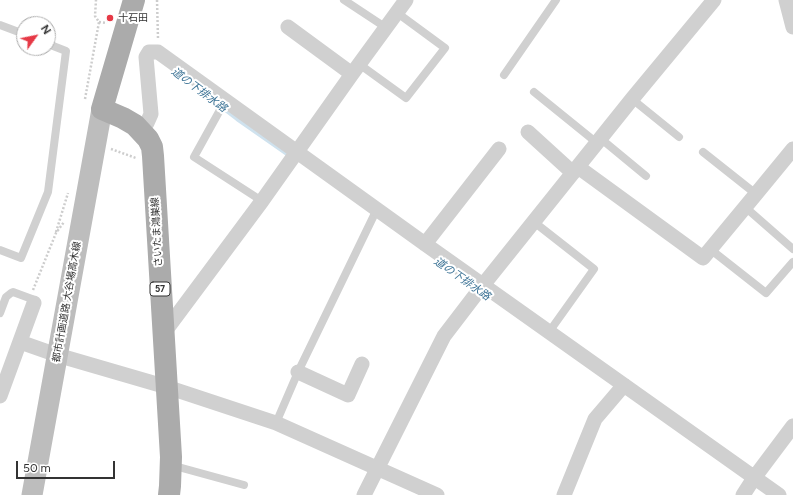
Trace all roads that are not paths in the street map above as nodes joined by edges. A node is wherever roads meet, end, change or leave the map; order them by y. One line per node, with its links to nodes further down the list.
1 (134, 0): 19 (main road)
2 (344, 0): 10 (lane)
3 (406, 0): 7 (street)
4 (556, 0): 15 (lane)
5 (714, 0): 17 (street)
6 (789, 1): 11 (street)
7 (396, 12): 10 (street); 14 (lane)
8 (0, 25): 12 (lane)
9 (288, 27): 14 (street)
10 (385, 27): 14 (street)
11 (793, 27)
12 (16, 31)
13 (56, 47): 38 (lane)
14 (355, 69): 26 (street)
15 (504, 75)
16 (534, 92): 23 (lane)
17 (632, 99): 22 (lane); 23 (street)
18 (225, 101): 20 (street); 26 (street); 31 (lane)
19 (93, 107): 20 (main road, さいたま鴻巣線 / 57); 46 (street, 都市計画道路 大谷場高木線)
20 (141, 131): 44 (main road, さいたま鴻巣線 / 57)
21 (528, 132): 28 (street)
22 (678, 137)
23 (598, 141): 28 (street); 29 (lane)
24 (499, 149): 35 (street)
25 (793, 149): 30 (street)
26 (296, 152): 31 (street); 33 (street)
27 (703, 152): 30 (lane)
28 (575, 170): 34 (street); 36 (street)
29 (646, 176)
30 (756, 194): 32 (street)
31 (262, 201): 44 (street)
32 (745, 208): 36 (street); 37 (lane)
33 (377, 209): 35 (street); 48 (lane)
34 (534, 222): 40 (street); 43 (lane)
35 (425, 244): 40 (street)
36 (710, 249): 39 (lane)
37 (793, 249)
38 (0, 250)
39 (793, 262)
40 (483, 285): 43 (street); 55 (street)
41 (34, 303): 42 (lane); 45 (street)
42 (0, 313)
43 (549, 332): 49 (street)
44 (163, 334): 50 (main road, さいたま鴻巣線 / 57)
45 (20, 342): 46 (street); 51 (street)
46 (57, 355): 50 (street); 58 (street, 都市計画道路 大谷場高木線)
47 (362, 364): 48 (street)
48 (298, 372): 52 (lane)
49 (624, 385): 56 (street); 62 (street)
50 (167, 387): 52 (street); 54 (main road, さいたま鴻巣線 / 57)
51 (0, 396)
52 (276, 423): 55 (street)
53 (793, 426): 56 (street)
54 (170, 465): 57 (lane); 59 (main road, さいたま鴻巣線 / 57)
55 (377, 468): 60 (street); 61 (street)
56 (754, 478): 63 (street); 64 (street)
57 (244, 485)
58 (32, 495)
59 (169, 495)
60 (364, 495)
61 (437, 495)
62 (564, 495)
63 (743, 495)
64 (778, 495)

